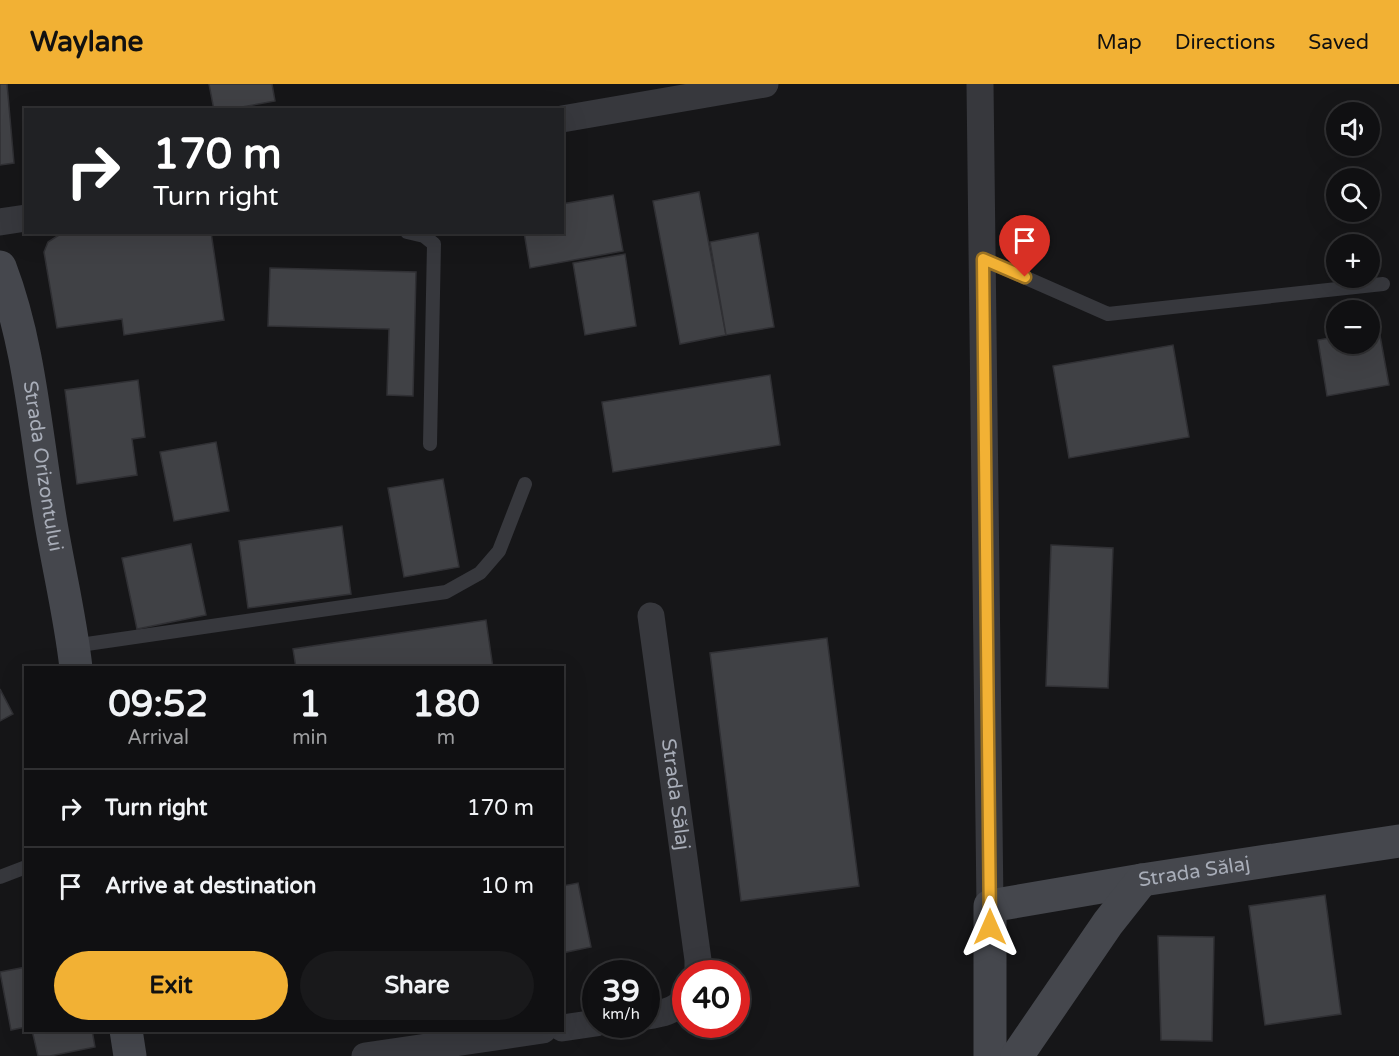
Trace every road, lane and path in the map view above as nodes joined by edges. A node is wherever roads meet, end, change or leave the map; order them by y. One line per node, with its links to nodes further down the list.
1 (980, 84): 8 (street)
2 (748, 85): 3 (street)
3 (660, 93): 4 (street)
4 (564, 118)
5 (24, 218): 6 (street)
6 (0, 222)
7 (416, 234): 11 (lane)
8 (983, 259): 10 (lane); 19 (street)
9 (0, 267): 14 (street, Strada Orizontului)
10 (1383, 284)
11 (430, 444)
12 (525, 484): 14 (lane)
13 (651, 616): 20 (street, Strada Sălaj)
14 (75, 657)
15 (1399, 841): 18 (street, Strada Sălaj)
16 (24, 868): 17 (lane)
17 (0, 877)
18 (1142, 880): 19 (street, Strada Sălaj); 28 (street)
19 (990, 906): 27 (street)
20 (698, 960)
21 (582, 1025): 22 (street)
22 (564, 1028)
23 (126, 1032): 25 (street)
24 (529, 1032): 26 (street)
25 (130, 1056)
26 (365, 1056)
27 (990, 1056)
28 (1017, 1056)

